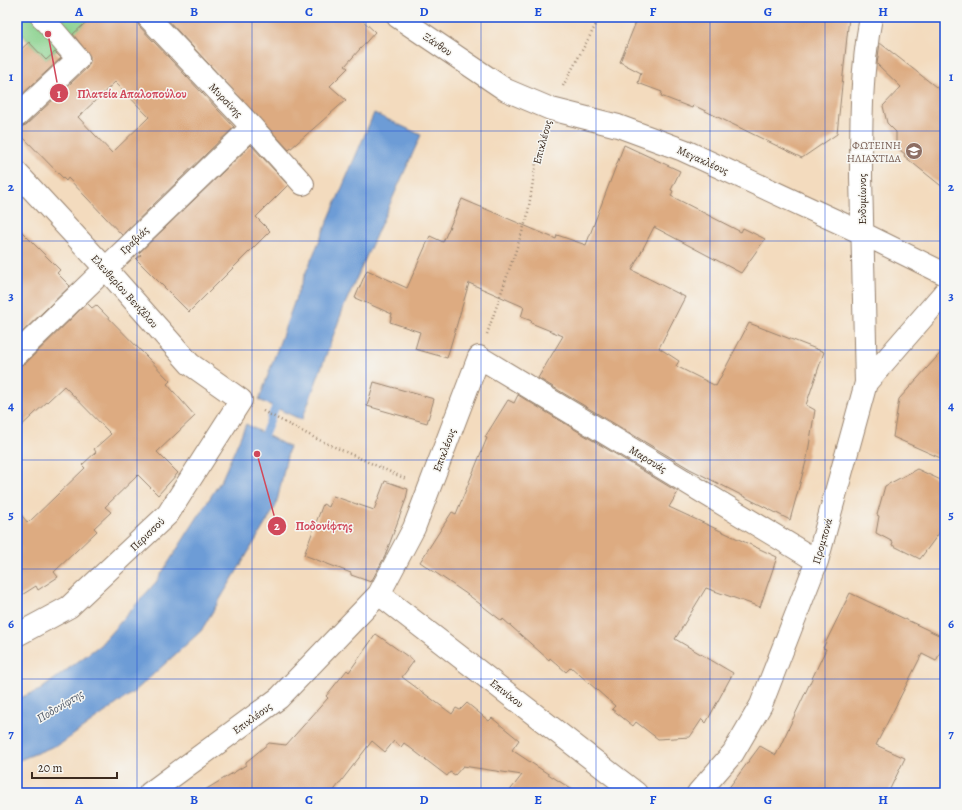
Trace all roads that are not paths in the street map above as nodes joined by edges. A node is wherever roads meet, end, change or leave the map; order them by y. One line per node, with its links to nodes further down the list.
1 (148, 17): 7 (street, Μυρσίνης)
2 (398, 17): 5 (street, Ξάνθου)
3 (871, 17): 10 (street, Ενδυμίωνος)
4 (49, 19): 6 (street)
5 (458, 58): 10 (street, Μεγακλέους)
6 (17, 116)
7 (252, 127): 9 (street, Μυρσίνης); 11 (street, Γραβιάς)
8 (17, 174): 11 (street, Ελευθερίου Βενιζέλου)
9 (304, 184)
10 (862, 233): 12 (street, Μεγακλέους); 16 (street, Ενδυμίωνος)
11 (105, 268): 14 (street, Γραβιάς); 17 (street, Ελευθερίου Βενιζέλου)
12 (945, 274)
13 (945, 292): 16 (street, Προμπονά)
14 (17, 354)
15 (479, 357): 18 (street, Μαρσυάς); 19 (street, Επικλέους)
16 (866, 383): 18 (street, Προμπονά)
17 (241, 400): 20 (street, Περισσού)
18 (818, 561): 23 (street, Προμπονά)
19 (379, 594): 21 (street, Επικλέους); 22 (street, Επινίκου)
20 (17, 635)
21 (150, 793)
22 (636, 793)
23 (698, 793)

